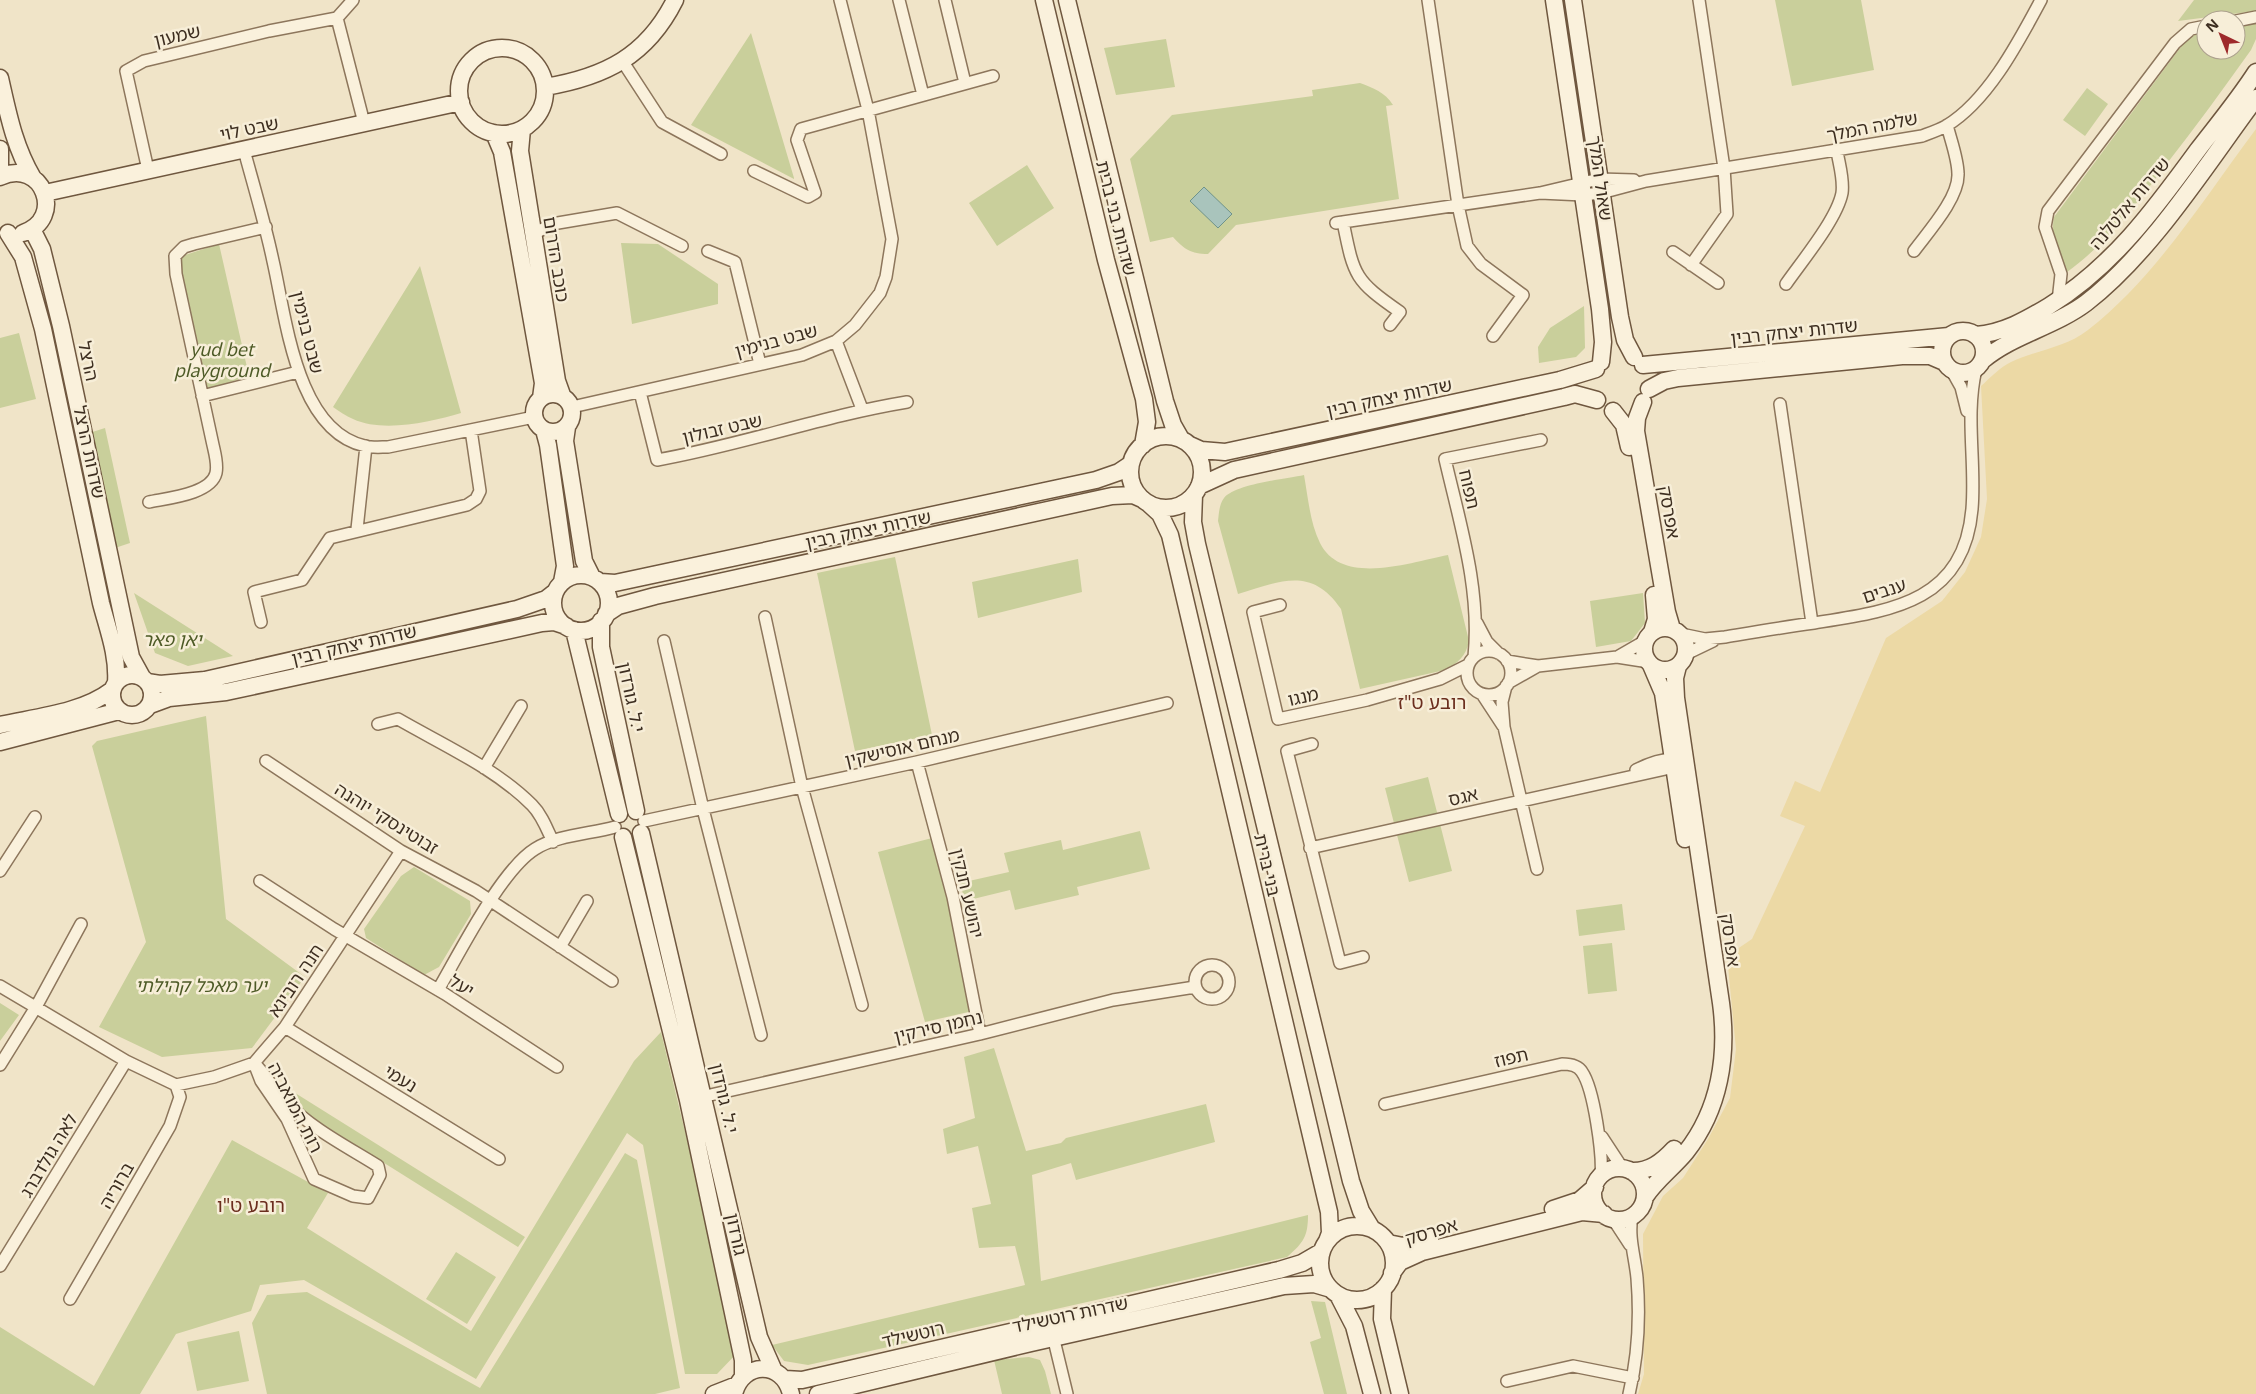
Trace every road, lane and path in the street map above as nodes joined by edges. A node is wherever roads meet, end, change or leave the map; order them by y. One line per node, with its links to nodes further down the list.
1 (353, 0): 13 (street)
2 (675, 0): 15 (main road)
3 (840, 0): 24 (street, שבט בנימין)
4 (899, 0): 21 (street)
5 (945, 0): 19 (street)
6 (1044, 0): 83 (main road, שדרות בני ברית)
7 (1067, 0): 82 (main road, שדרות בני ברית)
8 (1428, 0): 41 (street)
9 (1554, 0): 39 (main road, שאול המלך)
10 (1572, 0): 38 (main road, שאול המלך)
11 (1699, 0): 33 (street)
12 (2041, 0): 26 (street, שלמה המלך)
13 (337, 18): 25 (street); 34 (street, שמעון)
14 (2196, 28): 55 (street)
15 (623, 62): 20 (main road); 32 (street)
16 (2256, 72): 55 (main road, שדרות אלטלנה)
17 (993, 76): 19 (street)
18 (0, 78): 37 (main road)
19 (965, 83): 21 (street)
20 (545, 87): 23 (main road); 27 (main road)
21 (924, 96): 24 (street)
22 (2256, 98): 63 (main road, שדרות אלטלנה)
23 (461, 102): 25 (main road, שבט לוי); 28 (main road)
24 (868, 110): 35 (street); 60 (street, שבט בנימין)
25 (364, 124): 30 (main road, שבט לוי)
26 (1947, 125): 31 (street, שלמה המלך); 50 (street)
27 (522, 129): 28 (main road); 42 (main road, כוכב הדרום)
28 (494, 133): 70 (main road, כוכב הדרום)
29 (0, 149): 36 (main road)
30 (244, 150): 34 (main road, שבט לוי); 44 (street, שבט בנימין)
31 (1837, 151): 33 (street, שלמה המלך); 54 (street)
32 (721, 154)
33 (1724, 168): 38 (street, שלמה המלך); 52 (street)
34 (148, 170): 40 (main road, שבט לוי)
35 (754, 171)
36 (0, 177): 37 (main road)
37 (33, 178): 40 (main road)
38 (1600, 186): 39 (street, שלמה המלך); 61 (main road, שאול המלך)
39 (1582, 188): 41 (street, שלמה המלך); 64 (main road, שאול המלך)
40 (45, 193): 45 (main road)
41 (1458, 205): 56 (street, שלמה המלך); 58 (street)
42 (529, 215): 43 (street); 47 (main road, כוכב הדרום)
43 (552, 224): 47 (street); 48 (street)
44 (266, 227): 66 (street, שבט בנימין); 69 (street)
45 (32, 229): 46 (main road, שדרות הרצל); 110 (main road, הרצל)
46 (4, 231): 113 (main road, שדרות הרצל)
47 (532, 234): 72 (main road, כוכב הדרום)
48 (682, 246)
49 (708, 251): 62 (street)
50 (1914, 251)
51 (1673, 252): 52 (street)
52 (1691, 265): 53 (street)
53 (1718, 283)
54 (1786, 284)
55 (2058, 301): 57 (main road, שדרות אלטלנה)
56 (1390, 325)
57 (1976, 335): 59 (main road); 63 (main road)
58 (1493, 336)
59 (1949, 336): 61 (main road, שדרות יצחק רבין); 65 (main road)
60 (836, 341): 62 (street, שבט בנימין); 75 (street)
61 (1638, 361): 64 (main road); 68 (main road)
62 (760, 364): 67 (street, שבט בנימין)
63 (1980, 365): 65 (main road); 77 (street, ענבים)
64 (1598, 366): 71 (main road); 82 (main road, שדרות יצחק רבין)
65 (1948, 366): 68 (main road, שדרות יצחק רבין); 77 (street, ענבים)
66 (298, 372): 69 (street); 84 (street, שבט בנימין)
67 (640, 392): 72 (street, שבט בנימין); 75 (street, שבט זבולון)
68 (1646, 395): 76 (main road); 99 (main road, אפרסק)
69 (202, 396): 88 (street)
70 (541, 398): 72 (main road); 78 (main road)
71 (1597, 400): 76 (main road); 86 (main road, שדרות יצחק רבין)
72 (567, 401): 79 (main road)
73 (907, 402): 75 (street, שבט זבולון)
74 (1780, 404): 97 (street)
75 (862, 409)
76 (1613, 412): 100 (main road, אפרסק)
77 (1969, 420): 97 (street, ענבים)
78 (539, 423): 79 (main road); 80 (street, שבט בנימין); 91 (main road)
79 (566, 427): 90 (main road)
80 (471, 430): 84 (street, שבט בנימין); 89 (street)
81 (1541, 440): 96 (street, תפוח)
82 (1185, 442): 83 (main road); 86 (main road)
83 (1142, 445): 85 (main road)
84 (366, 446): 89 (street)
85 (1131, 464): 87 (main road); 90 (main road, שדרות יצחק רבין)
86 (1196, 491): 87 (main road); 170 (main road, בני ברית)
87 (1145, 501): 94 (main road, שדרות יצחק רבין); 172 (main road, בני ברית)
88 (150, 502)
89 (357, 529): 95 (street)
90 (596, 580): 91 (main road); 94 (main road)
91 (559, 587): 98 (main road); 110 (main road, שדרות יצחק רבין)
92 (1280, 605): 109 (street, מנגו)
93 (765, 617): 128 (street)
94 (604, 618): 98 (main road); 132 (main road, י.ל. גורדון)
95 (261, 622)
96 (1477, 623): 104 (street, תפוח); 106 (street, תפוח)
97 (1812, 623): 101 (street, ענבים)
98 (570, 628): 116 (main road, שדרות יצחק רבין); 133 (main road, י.ל. גורדון)
99 (1676, 631): 100 (main road); 101 (street, ענבים); 105 (main road)
100 (1648, 637): 103 (street); 107 (main road)
101 (1725, 638): 105 (street, ענבים)
102 (664, 640): 130 (street)
103 (1617, 656): 107 (street); 108 (street)
104 (1503, 657): 106 (street); 108 (street); 112 (street)
105 (1682, 660): 107 (main road); 126 (main road, אפרסק)
106 (1471, 661): 109 (street, מנגו); 111 (street)
107 (1650, 664): 126 (main road, אפרסק)
108 (1538, 666): 112 (street)
109 (1440, 679): 111 (street, מנגו)
110 (144, 680): 113 (main road); 116 (main road)
111 (1470, 684): 114 (street)
112 (1507, 685): 114 (street); 121 (street)
113 (114, 687): 118 (main road); 120 (main road)
114 (1482, 694): 121 (street)
115 (1167, 703): 125 (street, מנחם אוסישקין)
116 (150, 705): 118 (main road)
117 (521, 706): 127 (street)
118 (119, 711): 122 (main road)
119 (378, 724): 127 (street)
120 (0, 725)
121 (1504, 727): 129 (street)
122 (0, 742)
123 (1312, 744): 135 (street)
124 (266, 761): 136 (street, זבוטינסקי יוהנה)
125 (917, 762): 128 (street, מנחם אוסישקין); 153 (street, יהושע חנקין)
126 (1677, 763): 129 (street, אגס); 165 (main road, אפרסק); 167 (main road, אפרסק)
127 (484, 768): 134 (street)
128 (802, 787): 130 (street, מנחם אוסישקין); 150 (street)
129 (1520, 800): 135 (street, אגס); 137 (street)
130 (703, 809): 132 (street, מנחם אוסישקין); 154 (street)
131 (35, 817): 138 (street)
132 (641, 821): 133 (main road); 133 (main road); 160 (main road, י.ל. גורדון)
133 (619, 826): 134 (street); 161 (main road, י.ל. גורדון)
134 (553, 842): 140 (street)
135 (1310, 848): 145 (street)
136 (401, 851): 140 (street, זבוטינסקי יוהנה); 143 (street, חנה רובינא)
137 (1537, 868)
138 (0, 871)
139 (260, 881): 143 (street, יעל)
140 (491, 901): 144 (street, זבוטינסקי יוהנה); 149 (street)
141 (587, 902): 144 (street)
142 (81, 924): 151 (street)
143 (346, 936): 149 (street, יעל); 152 (street, חנה רובינא)
144 (560, 947): 146 (street, זבוטינסקי יוהנה)
145 (1363, 957)
146 (612, 981)
147 (0, 986): 151 (street)
148 (1195, 986): 153 (street, נחמן סירקין)
149 (438, 990): 158 (street, יעל)
150 (862, 1004)
151 (36, 1007): 155 (street); 157 (street)
152 (285, 1027): 156 (street, חנה רובינא); 164 (street, נעמי)
153 (980, 1034): 160 (street, נחמן סירקין)
154 (761, 1035)
155 (126, 1061): 159 (street); 174 (street, לאה גולדברג)
156 (254, 1063): 156 (street, רות המואביה); 159 (street, חנה רובינא)
157 (0, 1065)
158 (557, 1068)
159 (176, 1085): 178 (street, ברוריה)
160 (704, 1096): 161 (street, נחמן סירקין); 181 (main road, י.ל. גורדון)
161 (688, 1100): 183 (main road, גורדון)
162 (1385, 1104): 163 (street, תפוז)
163 (1599, 1131): 165 (street, תפוז); 166 (street, תפוז)
164 (499, 1159)
165 (1627, 1170): 166 (main road); 167 (main road)
166 (1598, 1182): 168 (main road); 171 (main road, אפרסק)
167 (1644, 1198): 169 (main road)
168 (1608, 1216): 169 (main road); 173 (street); 175 (main road, אפרסק)
169 (1632, 1216): 173 (street)
170 (1372, 1229): 171 (main road); 172 (main road)
171 (1388, 1243): 175 (main road)
172 (1324, 1247): 177 (main road); 179 (main road, שדרות רוטשילד)
173 (1632, 1249): 180 (street)
174 (0, 1266)
175 (1392, 1272): 176 (main road)
176 (1383, 1288): 177 (main road); 188 (main road)
177 (1334, 1292): 179 (main road, שדרות רוטשילד); 187 (main road)
178 (70, 1299)
179 (1051, 1331): 181 (main road, רוטשילד); 185 (main road, שדרות רוטשילד); 186 (street)
180 (1633, 1378): 182 (street); 189 (street)
181 (783, 1381): 183 (main road, רוטשילד)
182 (1508, 1381)
183 (738, 1385): 184 (main road)
184 (714, 1394)
185 (818, 1394)
186 (1067, 1394)
187 (1372, 1394)
188 (1400, 1394)
189 (1629, 1394)

